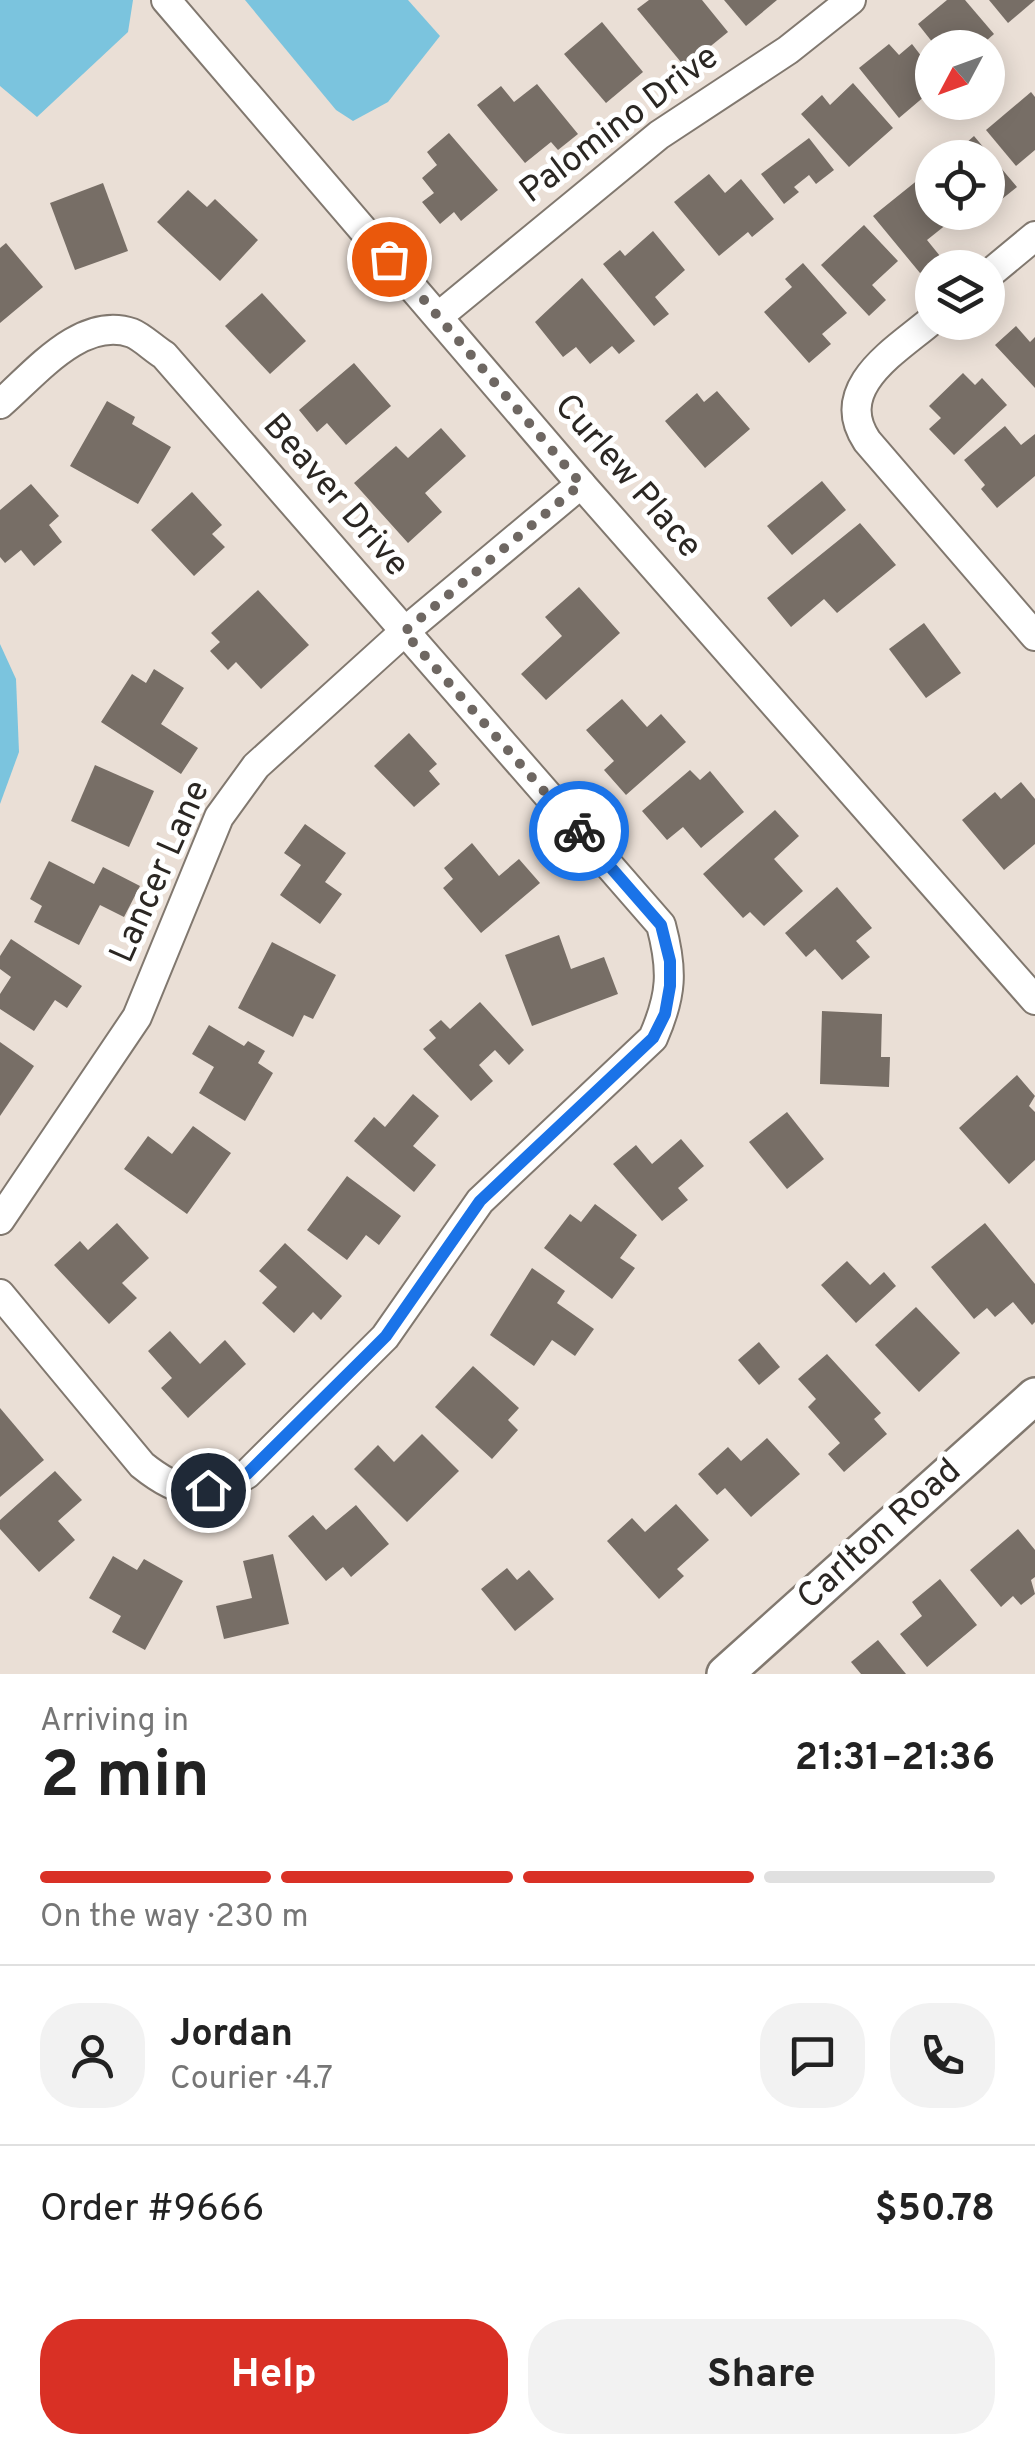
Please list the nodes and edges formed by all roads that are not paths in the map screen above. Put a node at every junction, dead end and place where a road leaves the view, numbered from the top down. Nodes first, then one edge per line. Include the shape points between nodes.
1 (166, 0) edge
2 (851, 0) edge
3 (1035, 236) edge
4 (1005, 261) edge
5 (439, 316) junction
6 (915, 334) edge
7 (0, 404) edge
8 (581, 484) junction
9 (1032, 625) edge
10 (404, 632) junction
11 (1035, 1000) edge
12 (0, 1220) edge
13 (2, 1297) edge
14 (1035, 1396) edge
15 (725, 1674) edge

1 - 5 street, Curlew Place
2 - 5 street, Palomino Drive via 658,135
3 - 4 street
5 - 8 street, Curlew Place
6 - 9 street via 862,384 856,413 867,441
7 - 10 street, Beaver Drive via 75,340 100,330 132,333 164,355
8 - 10 street, Lancer Lane
8 - 11 street, Curlew Place
10 - 12 street, Lancer Lane via 237,788 137,1018
10 - 13 street, Beaver Drive via 661,925 670,986 653,1038 480,1201 386,1336 229,1485 184,1490 164,1484
14 - 15 street, Carlton Road

